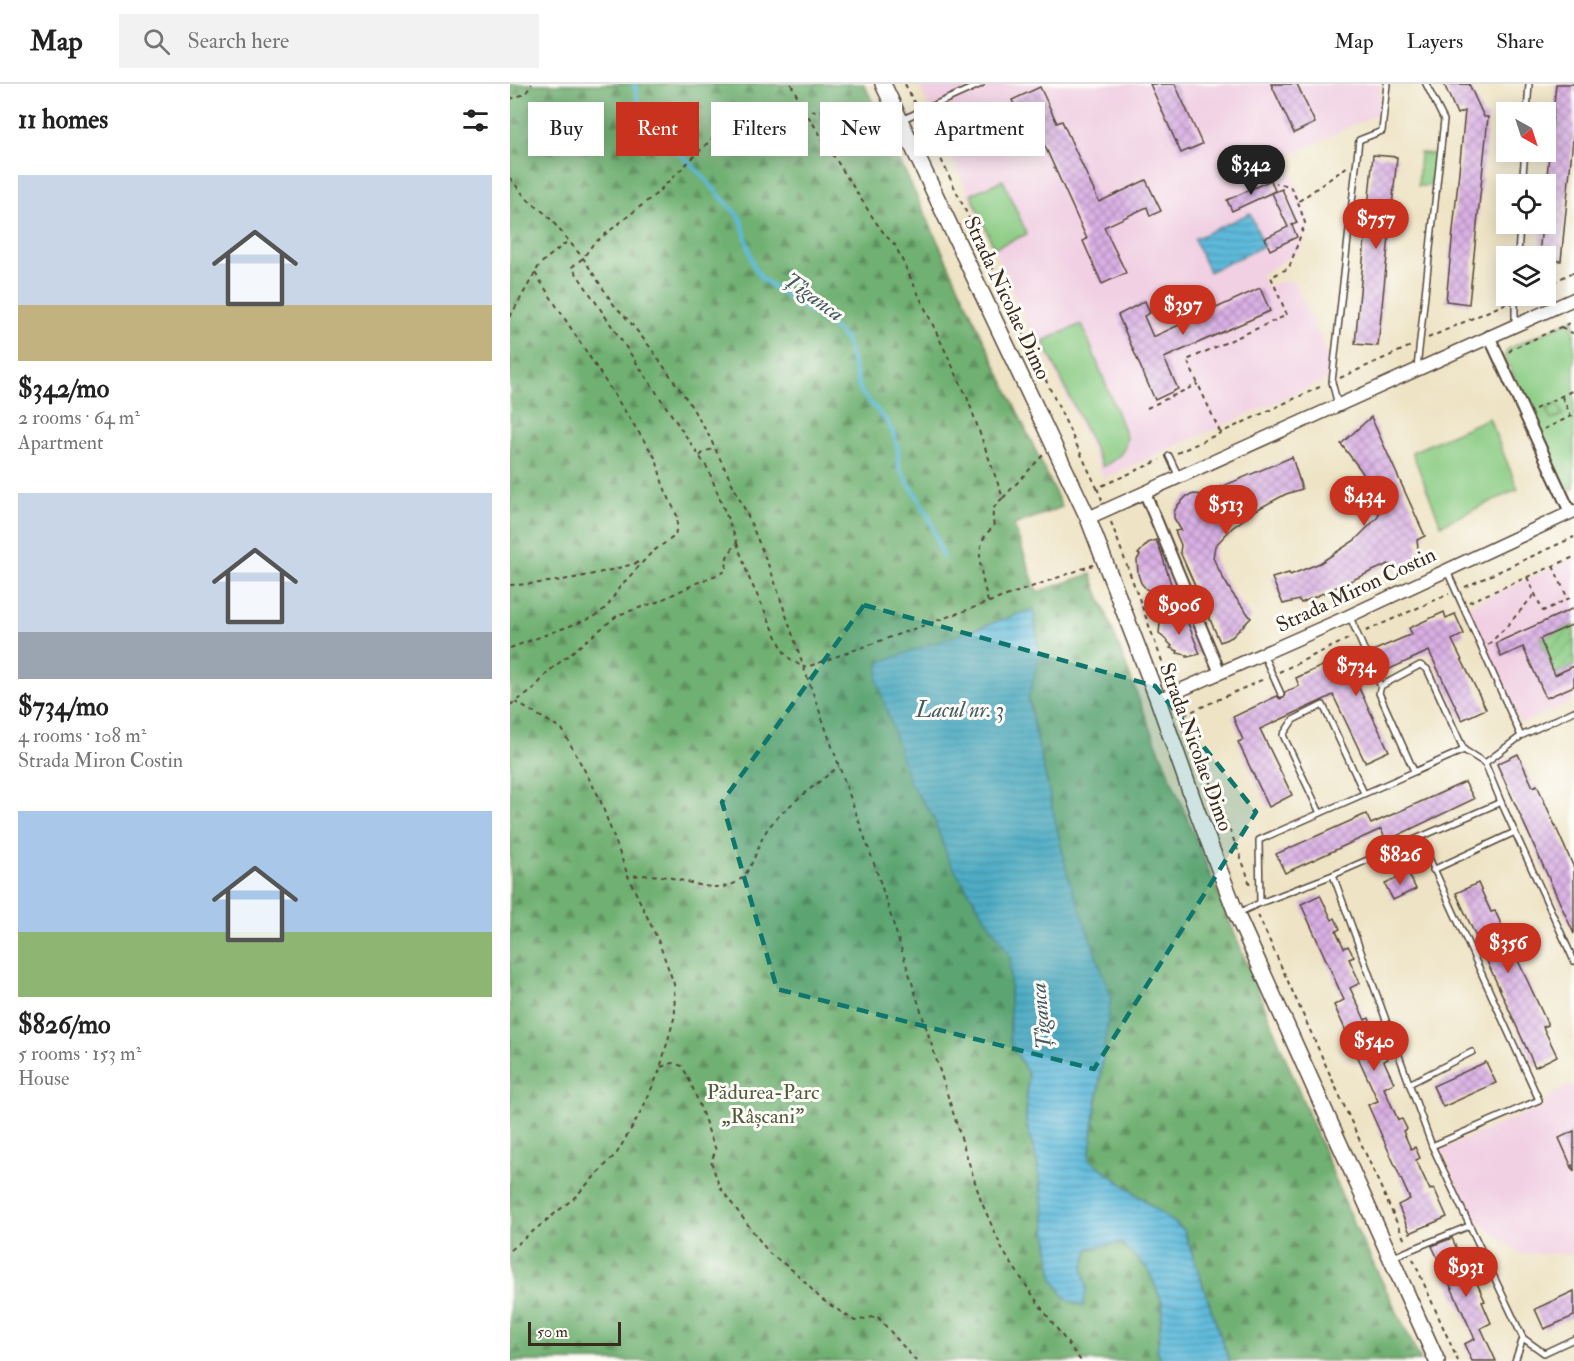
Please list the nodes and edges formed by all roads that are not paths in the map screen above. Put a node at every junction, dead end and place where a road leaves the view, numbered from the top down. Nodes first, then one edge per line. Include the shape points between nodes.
1 (884, 84) edge
2 (981, 84) edge
3 (1387, 84) edge
4 (1426, 84) edge
5 (1529, 84) edge
6 (889, 102) edge
7 (1528, 102) edge
8 (902, 115) edge
9 (902, 134) edge
10 (1574, 299) edge
11 (1515, 306) edge
12 (1515, 325) junction
13 (1489, 336) junction
14 (1417, 369) junction
15 (1338, 405) junction
16 (1169, 456) road end
17 (1179, 478) junction
18 (1144, 493) junction
19 (1573, 515) edge
20 (1088, 518) junction
21 (1446, 570) junction
22 (1349, 616) junction
23 (1263, 654) junction
24 (1366, 654) dead end
25 (1220, 673) junction
26 (1375, 676) dead end
27 (1381, 686) junction
28 (1281, 694) dead end
29 (1158, 700) junction
30 (1574, 711) edge
31 (1521, 736) junction
32 (1464, 750) junction
33 (1485, 763) junction
34 (1414, 771) junction
35 (1364, 793) junction
36 (1501, 802) junction
37 (1320, 813) junction
38 (1515, 832) junction
39 (1420, 838) junction
40 (1433, 870) junction
41 (1333, 875) junction
42 (1257, 904) junction
43 (1236, 913) junction
44 (1574, 961) edge
45 (1472, 1052) dead end
46 (1409, 1084) junction
47 (1432, 1146) junction
48 (1469, 1226) junction
49 (1391, 1258) junction
50 (1523, 1338) junction
51 (1574, 1339) edge
52 (1437, 1361) edge
53 (1515, 1361) edge

1 - 6 main road, Strada Nicolae Dimo
2 - 8 lane via 919,112
3 - 15 lane via 1382,132 1359,140 1332,382
4 - 14 lane via 1444,120
5 - 7 lane
9 - 20 main road, Strada Nicolae Dimo
10 - 12 street
11 - 12 lane
12 - 13 street
13 - 14 street
13 - 19 street, Strada Miron Costin
14 - 15 street
15 - 17 street
16 - 17 lane
17 - 18 street
18 - 20 street
18 - 25 street
19 - 21 street, Strada Miron Costin
20 - 29 main road, Strada Nicolae Dimo
21 - 22 street, Strada Miron Costin
21 - 31 lane
22 - 23 street, Strada Miron Costin
22 - 24 lane
23 - 25 street, Strada Miron Costin
23 - 28 lane
25 - 29 street, Strada Miron Costin
26 - 27 lane
27 - 32 lane via 1424,666
27 - 34 lane via 1381,700
29 - 43 main road, Strada Nicolae Dimo
30 - 31 lane
31 - 33 lane
32 - 33 lane
32 - 34 lane
33 - 36 lane
34 - 35 lane
35 - 37 lane
35 - 37 lane via 1323,705 1292,718 1283,735
36 - 38 lane
36 - 39 lane
37 - 42 lane via 1259,840
38 - 40 lane
38 - 44 lane
39 - 40 lane
39 - 41 lane
40 - 47 lane via 1539,1100
41 - 42 lane
41 - 46 lane
42 - 43 lane
43 - 49 main road, Strada Nicolae Dimo
45 - 46 lane
46 - 47 lane
47 - 48 lane
48 - 49 lane
48 - 50 lane
49 - 52 main road, Strada Nicolae Dimo
50 - 51 lane via 1544,1353
50 - 53 lane

